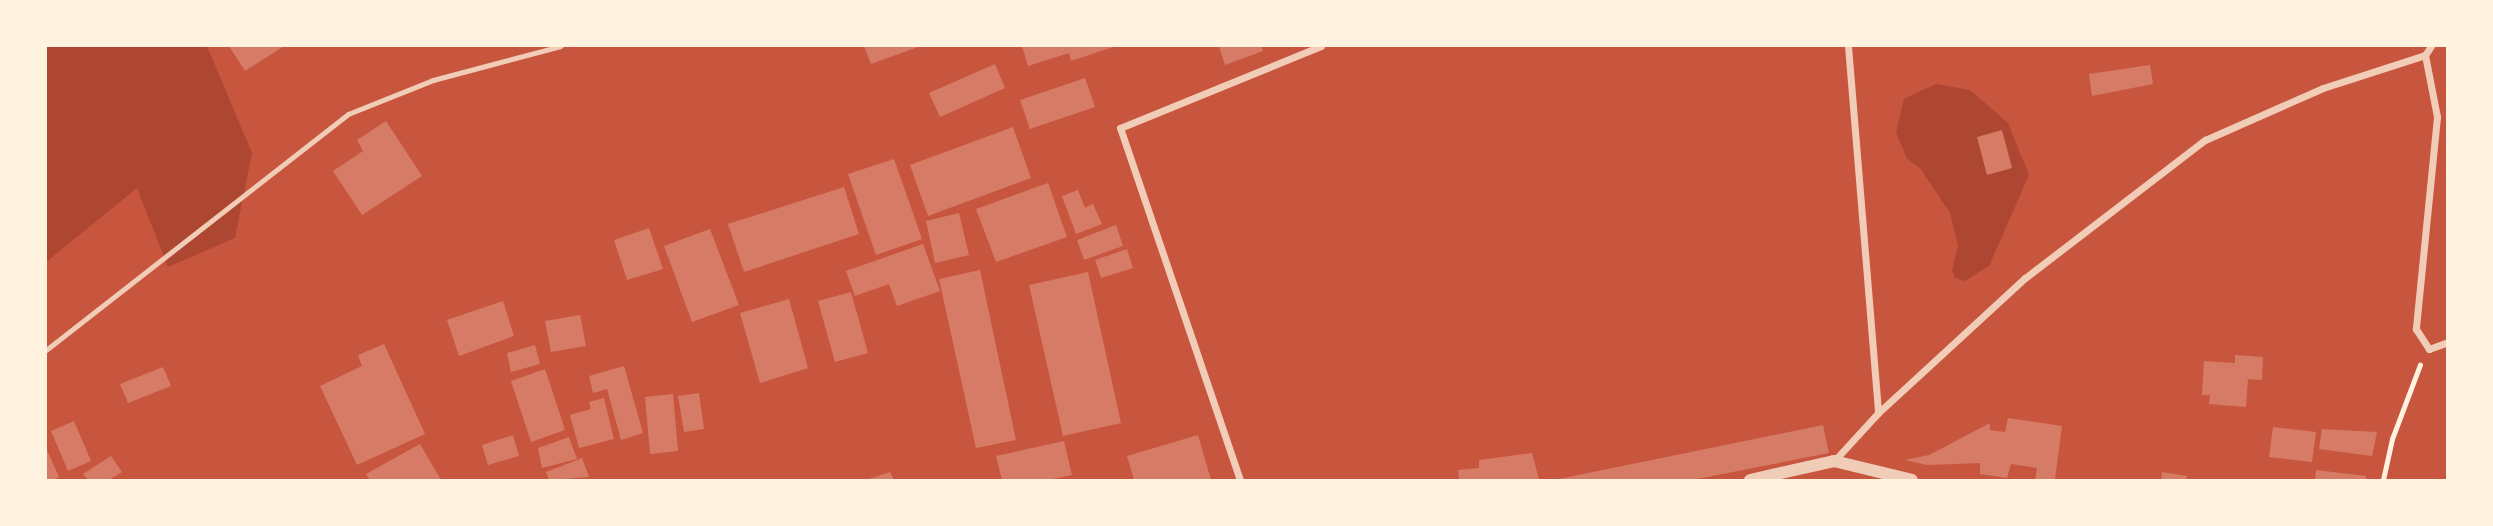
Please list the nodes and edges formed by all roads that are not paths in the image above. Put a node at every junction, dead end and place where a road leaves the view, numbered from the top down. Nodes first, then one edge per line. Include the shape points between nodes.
1 (561, 46) edge
2 (1321, 46) edge
3 (1848, 46) edge
4 (2431, 46) edge
5 (2425, 55) junction
6 (2448, 342) edge
7 (46, 350) edge
8 (1878, 413) junction
9 (1834, 461) junction
10 (1240, 481) edge
11 (1750, 481) edge
12 (1912, 481) edge

1 - 7 lane via 433,80 348,114
2 - 10 street via 1120,128
3 - 8 street
4 - 5 street
5 - 6 street via 2437,117 2416,329 2429,349
5 - 8 street via 2323,88 2205,140 2025,278
8 - 9 street
9 - 11 street
9 - 12 street

